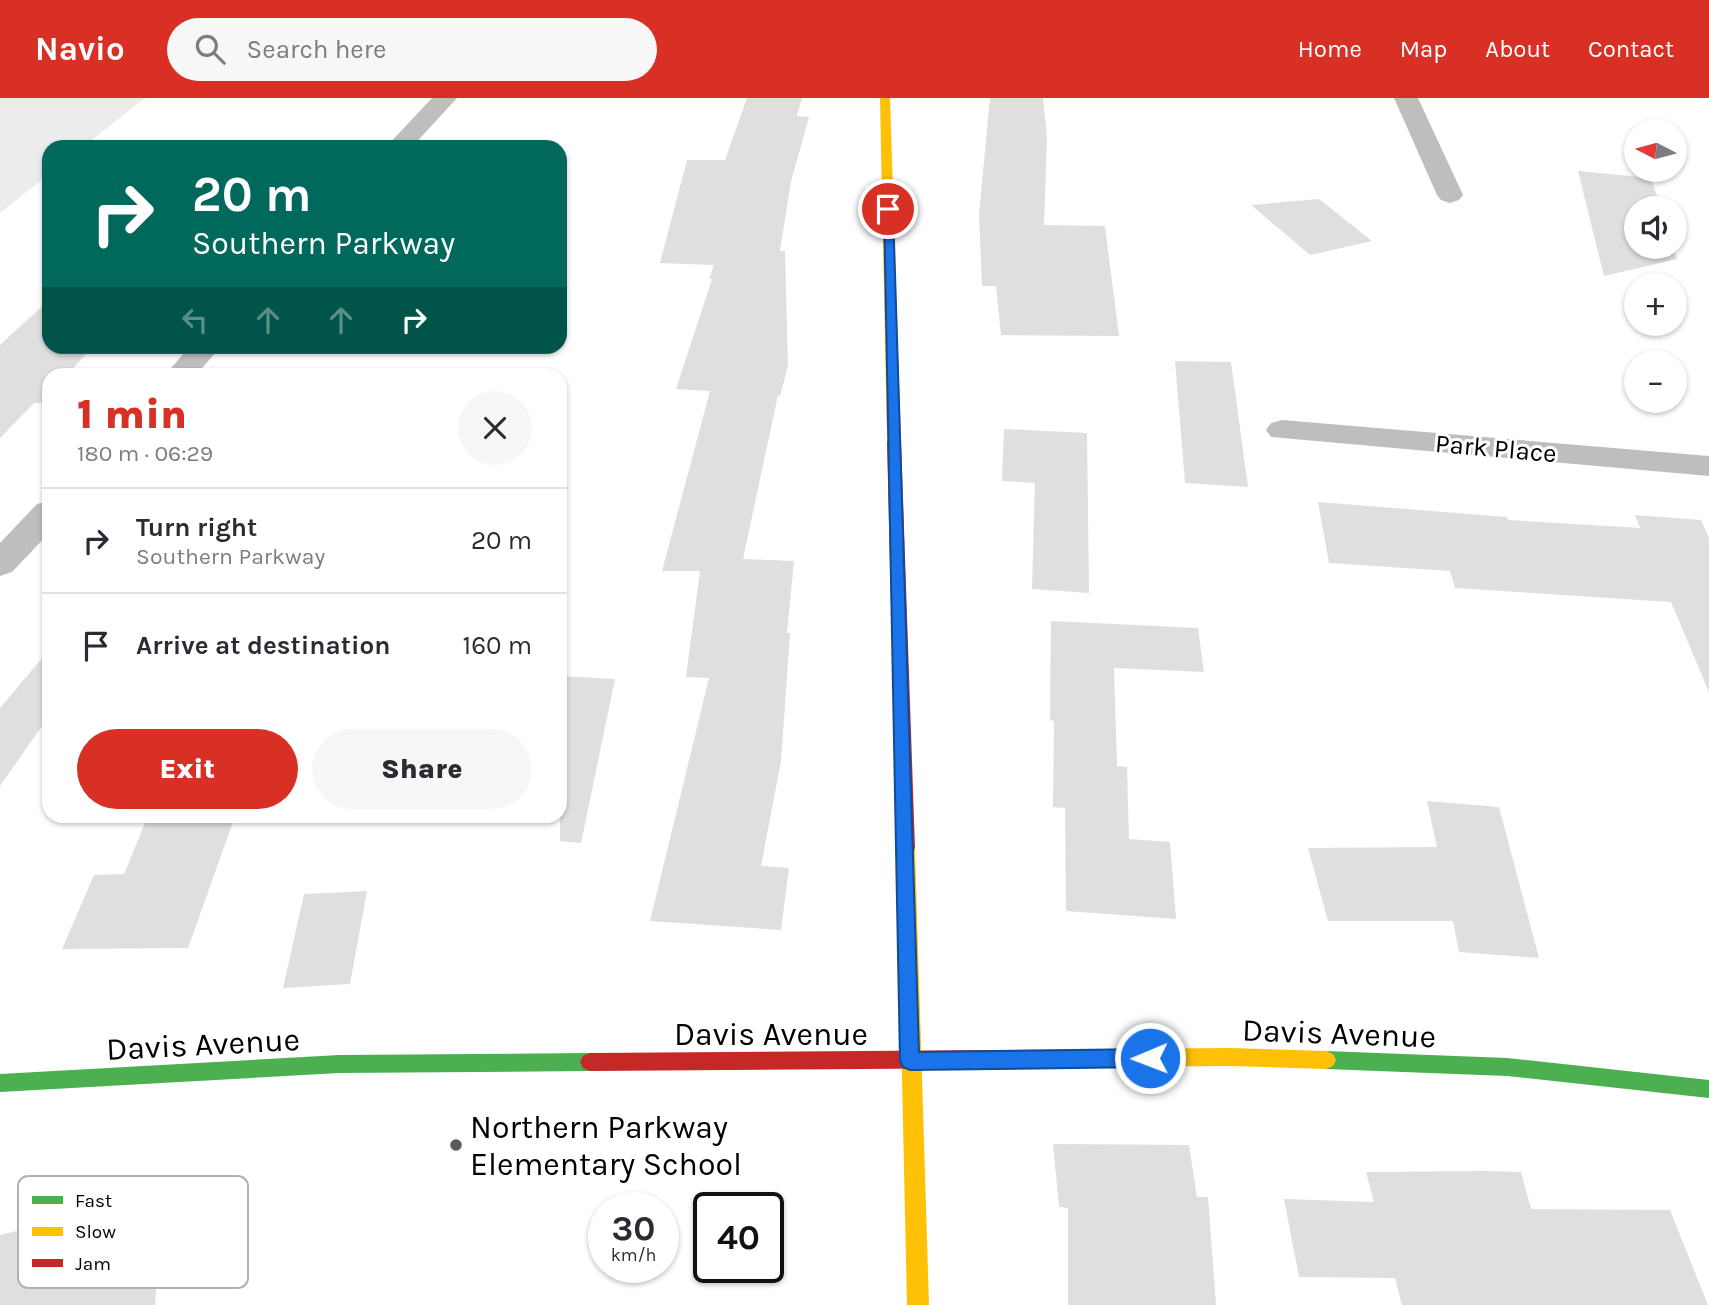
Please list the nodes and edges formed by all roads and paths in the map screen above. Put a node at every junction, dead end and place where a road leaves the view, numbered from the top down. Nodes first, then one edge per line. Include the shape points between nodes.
1 (445, 98) edge
2 (885, 98) edge
3 (1406, 98) edge
4 (405, 140) edge
5 (1450, 195) dead end
6 (200, 354) edge
7 (187, 368) edge
8 (1282, 430) dead end
9 (1709, 466) edge
10 (42, 519) edge
11 (0, 564) edge
12 (910, 1061) junction
13 (0, 1083) edge
14 (1709, 1089) edge
15 (918, 1305) edge

1 - 4 street
2 - 12 street
3 - 5 street
6 - 7 street
8 - 9 street, Park Place
10 - 11 street
12 - 13 street, Davis Avenue via 339,1064
12 - 14 street, Davis Avenue via 1230,1057 1479,1066
12 - 15 street

